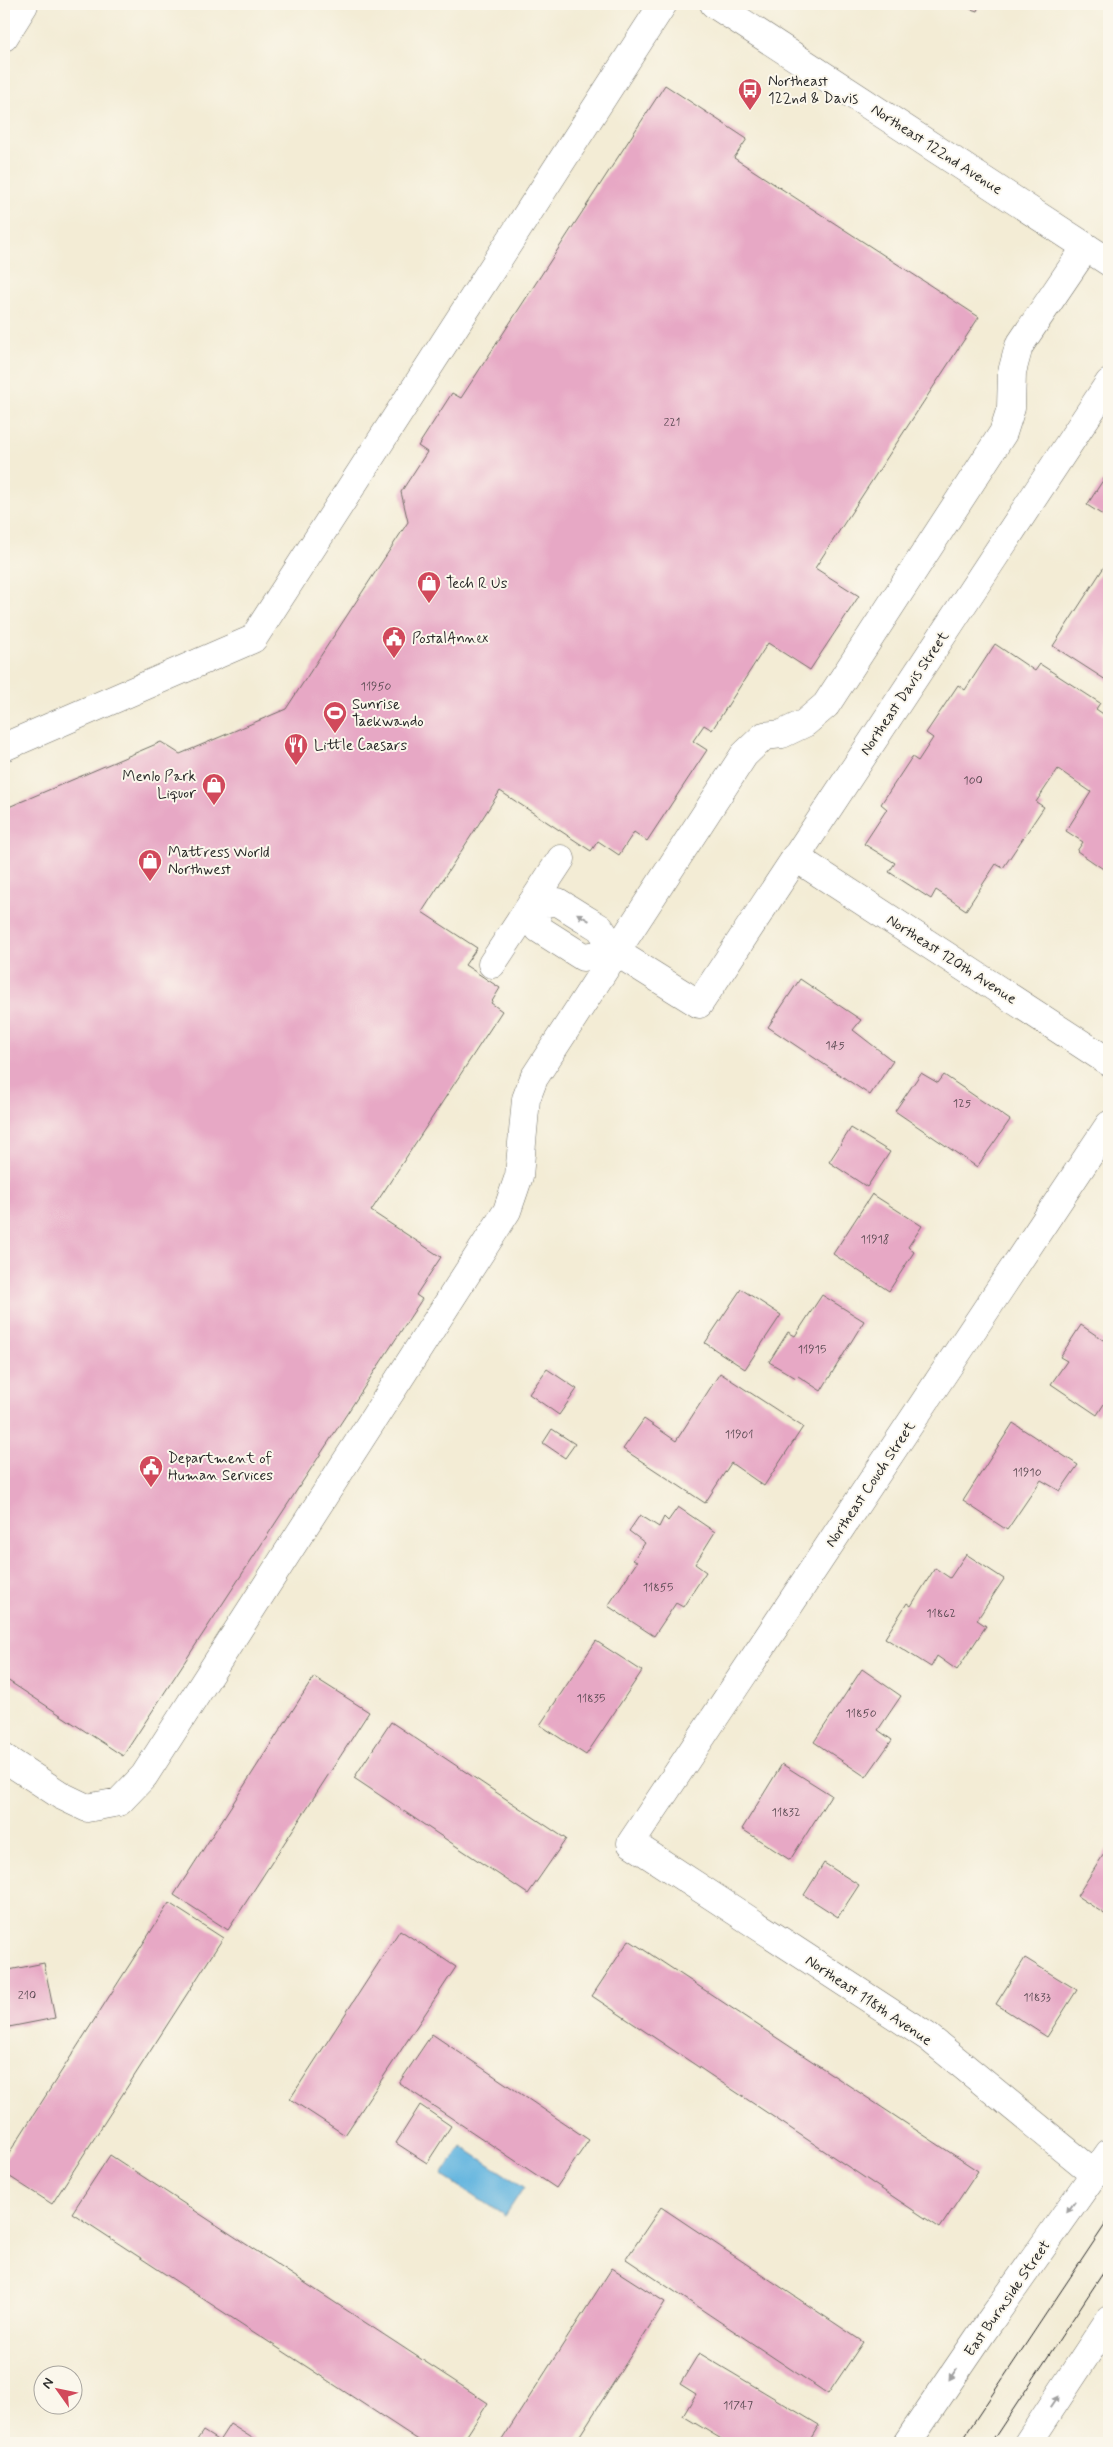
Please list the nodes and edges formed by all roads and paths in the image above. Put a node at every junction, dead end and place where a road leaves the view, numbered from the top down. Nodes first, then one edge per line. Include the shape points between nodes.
1 (23, 4) edge
2 (663, 4) edge
3 (721, 6) edge
4 (4, 37) edge
5 (1086, 247) junction
6 (1109, 262) edge
7 (1109, 383) edge
8 (4, 747) edge
9 (795, 857) junction
10 (560, 859) dead end
11 (532, 903) junction
12 (616, 952) junction
13 (492, 964) dead end
14 (1109, 1062) edge
15 (1109, 1125) edge
16 (4, 1758) edge
17 (631, 1843) joint
18 (1102, 2163) edge
19 (1109, 2320) edge
20 (907, 2443) edge
21 (1028, 2443) edge

1 - 4 street
2 - 8 street via 253,639
3 - 5 street, Northeast 122nd Avenue
5 - 6 street, Northeast 122nd Avenue
5 - 12 street via 1019,346 1012,372 1011,408 1003,433 826,705 805,723 782,734 764,736 744,756
7 - 9 street, Northeast Davis Street
9 - 12 street, Northeast Davis Street via 700,1004
9 - 14 street, Northeast 120th Avenue
10 - 11 street
11 - 12 street via 558,902 600,928
11 - 13 street
12 - 16 street via 534,1078 526,1099 519,1176 507,1211 144,1776 119,1802 88,1808 62,1796
15 - 17 street, Northeast Couch Street
17 - 18 street, Northeast 118th Avenue via 928,2037
18 -> 20 street, East Burnside Street
21 -> 19 street

